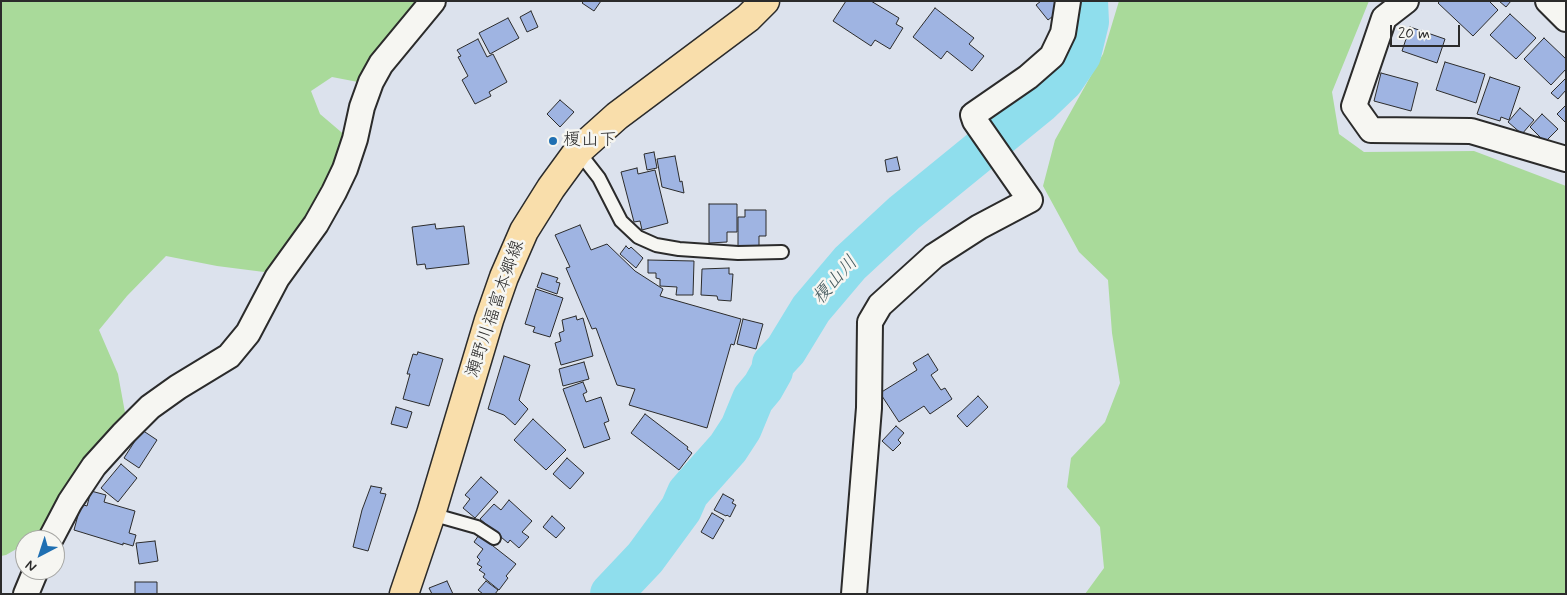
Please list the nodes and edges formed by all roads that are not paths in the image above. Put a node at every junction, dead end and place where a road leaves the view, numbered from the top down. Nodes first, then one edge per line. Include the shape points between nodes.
1 (433, 1) edge
2 (765, 1) edge
3 (1068, 1) edge
4 (1406, 1) edge
5 (1548, 1) edge
6 (1566, 19) edge
7 (578, 151) junction
8 (1566, 158) edge
9 (782, 252) dead end
10 (431, 514) junction
11 (55, 530) edge
12 (494, 538) dead end
13 (32, 580) edge
14 (26, 594) edge
15 (404, 594) edge
16 (854, 594) edge

1 - 11 street via 381,64 371,82 345,169 334,192 316,224 277,278 248,333 229,356 178,387 123,434 94,466
2 - 7 main road, 瀬野川福富本郷線 via 740,24 617,116
3 - 16 street via 1063,33 1052,56 973,115 1030,200 934,256 880,305 870,322 869,408
4 - 8 street via 1384,18 1354,106 1371,130 1471,131
5 - 6 street
7 - 9 lane via 599,178 621,221 638,237 678,249
7 - 10 main road, 瀬野川福富本郷線 via 524,231 504,277
10 - 12 lane via 477,527
10 - 15 main road, 瀬野川福富本郷線
13 - 14 street

